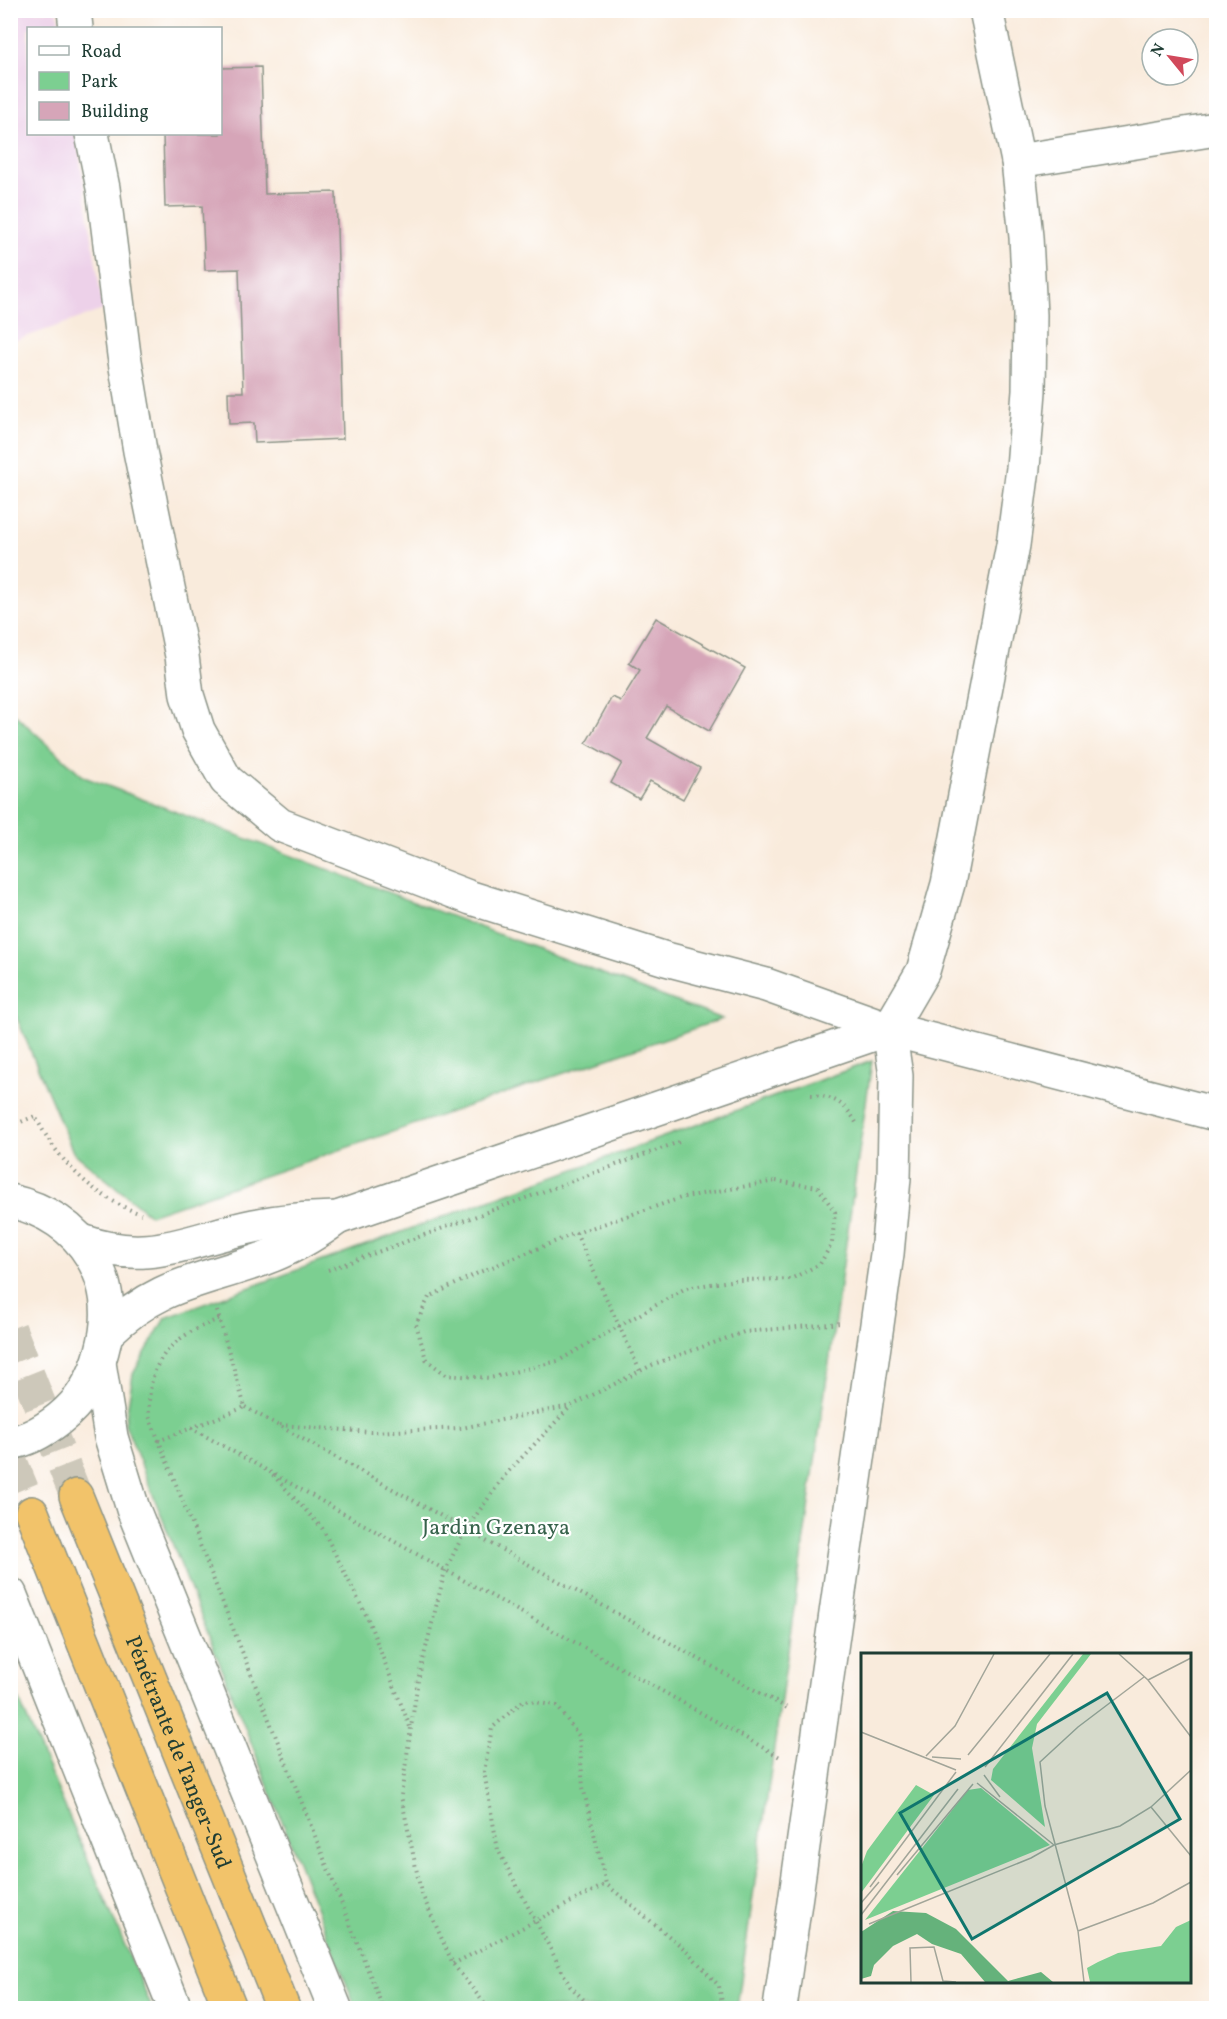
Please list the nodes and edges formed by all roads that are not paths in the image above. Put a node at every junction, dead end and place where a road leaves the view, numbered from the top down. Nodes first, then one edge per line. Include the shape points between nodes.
1 (74, 10) edge
2 (986, 10) edge
3 (76, 27) edge
4 (1216, 129) edge
5 (92, 135) edge
6 (1017, 161) junction
7 (888, 1029) junction
8 (1216, 1113) edge
9 (10, 1178) edge
10 (20, 1203) edge
11 (337, 1218) junction
12 (82, 1241) junction
13 (104, 1347) junction
14 (10, 1443) edge
15 (76, 1496) tunnel mouth
16 (32, 1513) tunnel mouth
17 (10, 1594) edge
18 (175, 2008) edge
19 (230, 2008) edge
20 (283, 2008) edge
21 (334, 2008) edge
22 (780, 2008) edge

1 - 3 street
2 - 6 street
4 - 6 street
5 - 7 street via 140,451 187,695 198,730 226,780 280,825 375,863 557,927 766,985
6 - 7 street via 1030,315 1023,468 1013,545 948,884 923,971
7 - 8 street
7 - 11 street
7 - 22 street via 896,1076 894,1179 886,1254
9 - 10 street
10 - 12 street via 59,1219
11 - 12 street via 253,1226 150,1252 104,1249
11 - 13 street via 314,1235 262,1260 185,1282 142,1303
12 - 13 street via 99,1269 108,1300
13 - 14 street via 87,1389 68,1412 45,1430
13 - 21 street via 111,1437 133,1509
15 - 20 highway, Pénétrante de Tanger-Sud
16 - 19 highway
17 - 18 street

